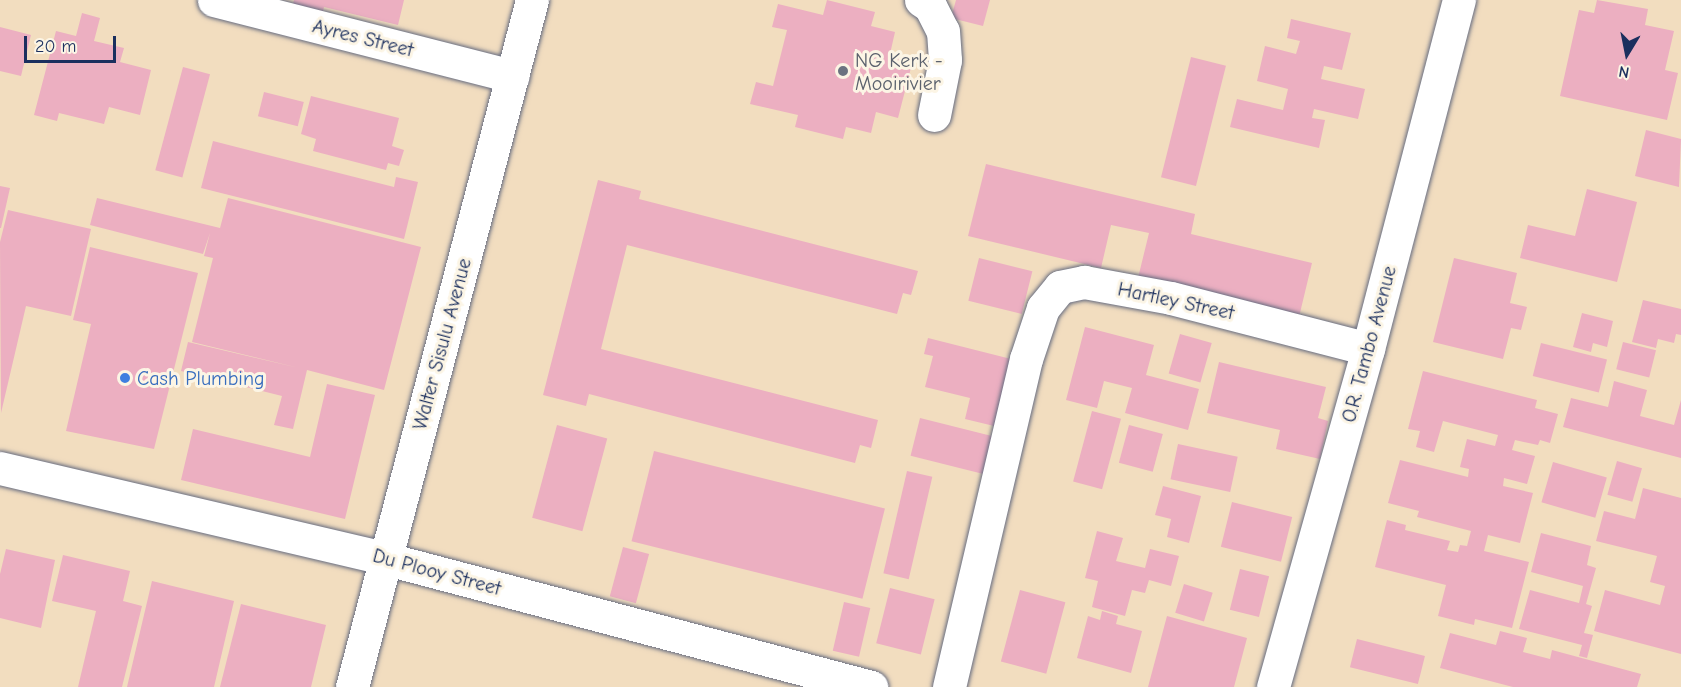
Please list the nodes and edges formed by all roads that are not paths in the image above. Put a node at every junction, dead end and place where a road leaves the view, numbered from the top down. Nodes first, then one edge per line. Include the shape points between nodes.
1 (214, 0) edge
2 (531, 0) edge
3 (921, 0) edge
4 (1459, 0) edge
5 (512, 76) junction
6 (934, 115) dead end
7 (1368, 349) junction
8 (0, 468) edge
9 (387, 559) junction
10 (352, 687) edge
11 (871, 687) edge
12 (949, 687) edge
13 (1273, 687) edge

1 - 5 street, Ayres Street
2 - 5 street, Walter Sisulu Avenue
3 - 6 street via 930,6 943,31 945,60
4 - 7 street, O.R. Tambo Avenue
5 - 9 street, Walter Sisulu Avenue
7 - 12 street, Hartley Street via 1171,298 1084,282 1060,287 1043,308 1026,359
7 - 13 street, O.R. Tambo Avenue
8 - 9 street, Du Plooy Street
9 - 10 street, Walter Sisulu Avenue
9 - 11 street, Du Plooy Street

